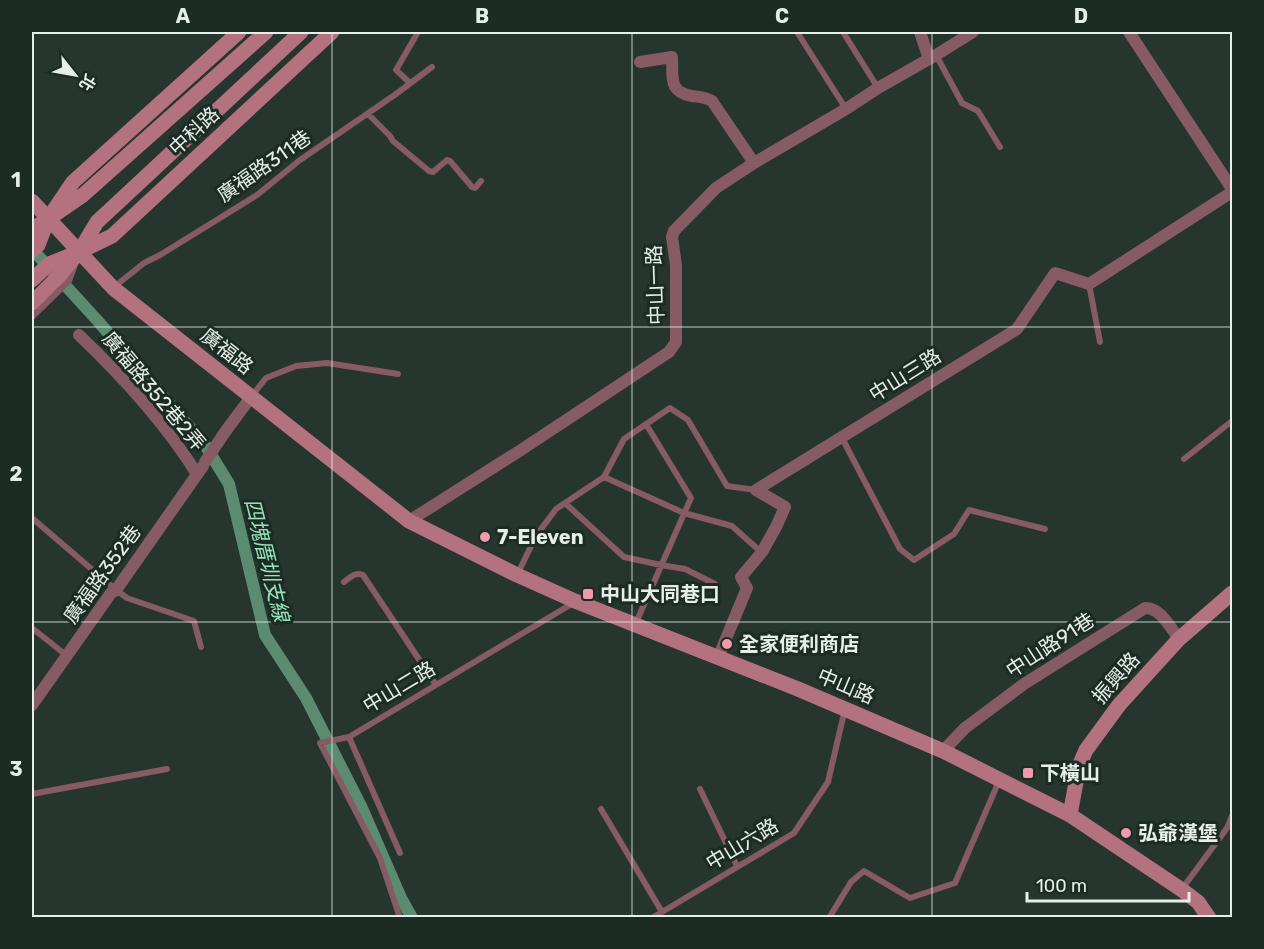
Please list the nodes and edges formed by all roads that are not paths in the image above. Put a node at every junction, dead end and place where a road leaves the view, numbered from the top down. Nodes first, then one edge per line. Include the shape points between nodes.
1 (239, 32) edge
2 (266, 32) edge
3 (301, 32) edge
4 (332, 32) edge
5 (418, 32) edge
6 (797, 32) edge
7 (843, 32) edge
8 (920, 32) edge
9 (973, 32) edge
10 (1129, 32) edge
11 (932, 57) junction
12 (640, 62) dead end
13 (432, 67) dead end
14 (410, 83) junction
15 (878, 88) junction
16 (846, 109) junction
17 (368, 114) junction
18 (999, 147) dead end
19 (754, 163) junction
20 (481, 181) dead end
21 (1233, 190) edge
22 (32, 201) edge
23 (48, 219) junction
24 (32, 226) edge
25 (35, 248) edge
26 (79, 252) junction
27 (32, 280) edge
28 (1089, 284) junction
29 (113, 288) junction
30 (40, 299) edge
31 (32, 317) edge
32 (79, 335) dead end
33 (1100, 342) dead end
34 (398, 374) dead end
35 (251, 398) junction
36 (1233, 421) edge
37 (646, 424) junction
38 (842, 438) junction
39 (1184, 459) dead end
40 (202, 467) junction
41 (604, 477) junction
42 (756, 490) junction
43 (565, 503) junction
44 (684, 513) junction
45 (32, 518) edge
46 (409, 521) junction
47 (1045, 529) dead end
48 (762, 552) junction
49 (661, 565) junction
50 (517, 576) junction
51 (344, 582) dead end
52 (715, 584) dead end
53 (116, 590) junction
54 (1233, 593) edge
55 (575, 601) junction
56 (635, 625) junction
57 (32, 628) edge
58 (1179, 639) junction
59 (201, 647) dead end
60 (66, 655) junction
61 (718, 658) junction
62 (436, 685) junction
63 (32, 705) edge
64 (845, 709) junction
65 (349, 737) junction
66 (943, 751) junction
67 (167, 769) dead end
68 (999, 780) junction
69 (700, 789) dead end
70 (32, 794) edge
71 (601, 809) dead end
72 (1070, 815) junction
73 (1233, 816) edge
74 (400, 853) dead end
75 (737, 866) junction
76 (1182, 890) junction
77 (662, 912) junction
78 (400, 918) edge
79 (652, 918) edge
80 (829, 918) edge
81 (1209, 918) edge

1 - 23 street, 中科路 via 73,182
2 - 23 street, 中科路 via 83,195
3 - 26 street, 中科路 via 97,222
4 - 26 street, 中科路 via 112,236
5 - 14 lane via 396,70
6 - 16 lane
7 - 15 lane
8 - 11 street
9 - 11 street, 中山一路
10 - 21 street
11 - 15 street, 中山一路
11 - 18 lane via 962,103 978,111
12 - 19 street via 672,57 677,91 712,101
13 - 14 lane, 廣福路311巷
14 - 17 lane, 廣福路311巷
15 - 16 street, 中山一路
16 - 19 street, 中山一路
17 - 20 lane via 429,171 447,160 472,187
17 - 29 lane, 廣福路311巷 via 257,195 144,263
19 - 46 street, 中山一路 via 716,188 674,231 676,342 669,352
21 - 28 street
22 - 23 street, 廣福路
23 - 24 street, 中科路
23 - 25 street, 中科路
23 - 26 street, 廣福路
26 - 27 street, 中科路 via 49,264
26 - 29 street, 廣福路
26 - 30 street, 中科路 via 64,279
28 - 33 lane
28 - 38 street, 中山三路 via 1055,273 1017,329
29 - 35 street, 廣福路
30 - 31 lane, 中科路
32 - 40 street, 廣福路352巷2弄
34 - 35 lane via 327,363 296,366 266,378
35 - 40 street, 廣福路352巷
35 - 46 street, 廣福路
36 - 39 lane
37 - 41 lane via 624,439
37 - 42 lane via 670,408 688,420 727,486
37 - 44 lane via 691,498
38 - 42 street, 中山三路
38 - 47 lane via 900,549 914,560 954,534 969,510
40 - 53 street, 廣福路352巷
41 - 43 lane
41 - 44 lane
42 - 48 street via 785,507
43 - 49 lane via 624,557
43 - 50 lane via 536,536
44 - 48 lane via 732,526
44 - 49 lane
45 - 53 lane
46 - 50 street, 中山路
48 - 61 street via 741,577 747,588
49 - 52 lane via 685,569
49 - 56 lane
50 - 55 street, 中山路
51 - 62 lane via 358,573 368,580
53 - 59 lane via 127,598 194,621
53 - 60 street, 廣福路352巷
54 - 58 street, 振興路
55 - 56 street, 中山路
55 - 62 lane, 中山二路
56 - 61 street, 中山路
57 - 60 lane
58 - 66 street, 中山路91巷 via 1164,618 1152,608 1145,608 1024,684 965,728
58 - 72 street, 振興路 via 1119,705 1086,750
60 - 63 street, 廣福路352巷
61 - 64 street, 中山路
62 - 65 lane, 中山二路
64 - 66 street, 中山路
64 - 75 lane, 中山六路 via 828,782 794,832
65 - 74 lane, 中山二路
65 - 78 lane via 320,743 380,858
66 - 68 street, 中山路
67 - 70 lane
68 - 72 street, 中山路
68 - 80 lane via 955,883 910,898 864,871 851,882
69 - 75 lane
71 - 77 lane
72 - 76 street, 中山路
73 - 76 lane
75 - 77 lane, 中山六路
76 - 81 street, 中山路 via 1198,902
77 - 79 lane, 中山六路

